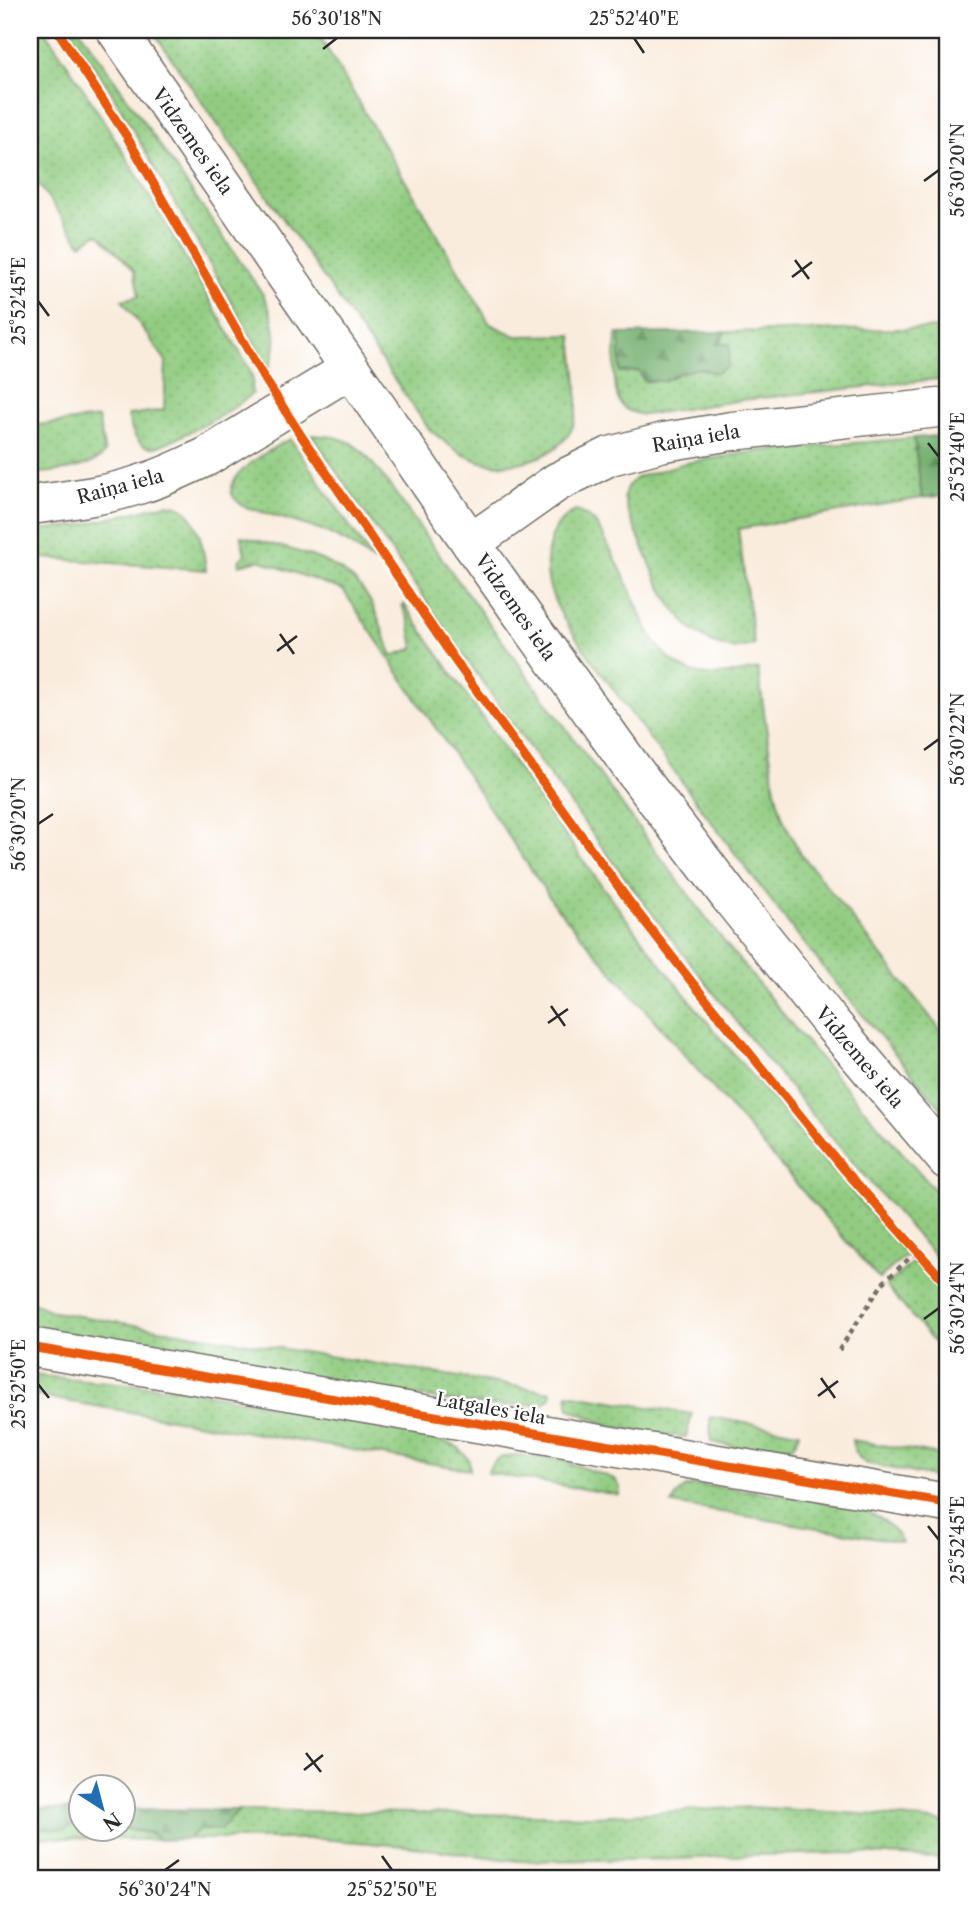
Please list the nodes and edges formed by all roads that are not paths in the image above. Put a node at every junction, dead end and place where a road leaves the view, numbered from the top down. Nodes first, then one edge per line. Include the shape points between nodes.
1 (116, 30) edge
2 (350, 369) junction
3 (947, 407) edge
4 (30, 505) edge
5 (471, 543) junction
6 (947, 1160) edge
7 (30, 1347) edge
8 (947, 1503) edge

1 - 2 street, Vidzemes iela
2 - 4 street, Raiņa iela via 206,457 145,484 89,498
2 - 5 street, Vidzemes iela
3 - 5 street, Raiņa iela via 732,431 610,456 557,482
5 - 6 street, Vidzemes iela via 730,897
7 - 8 street, Latgales iela

